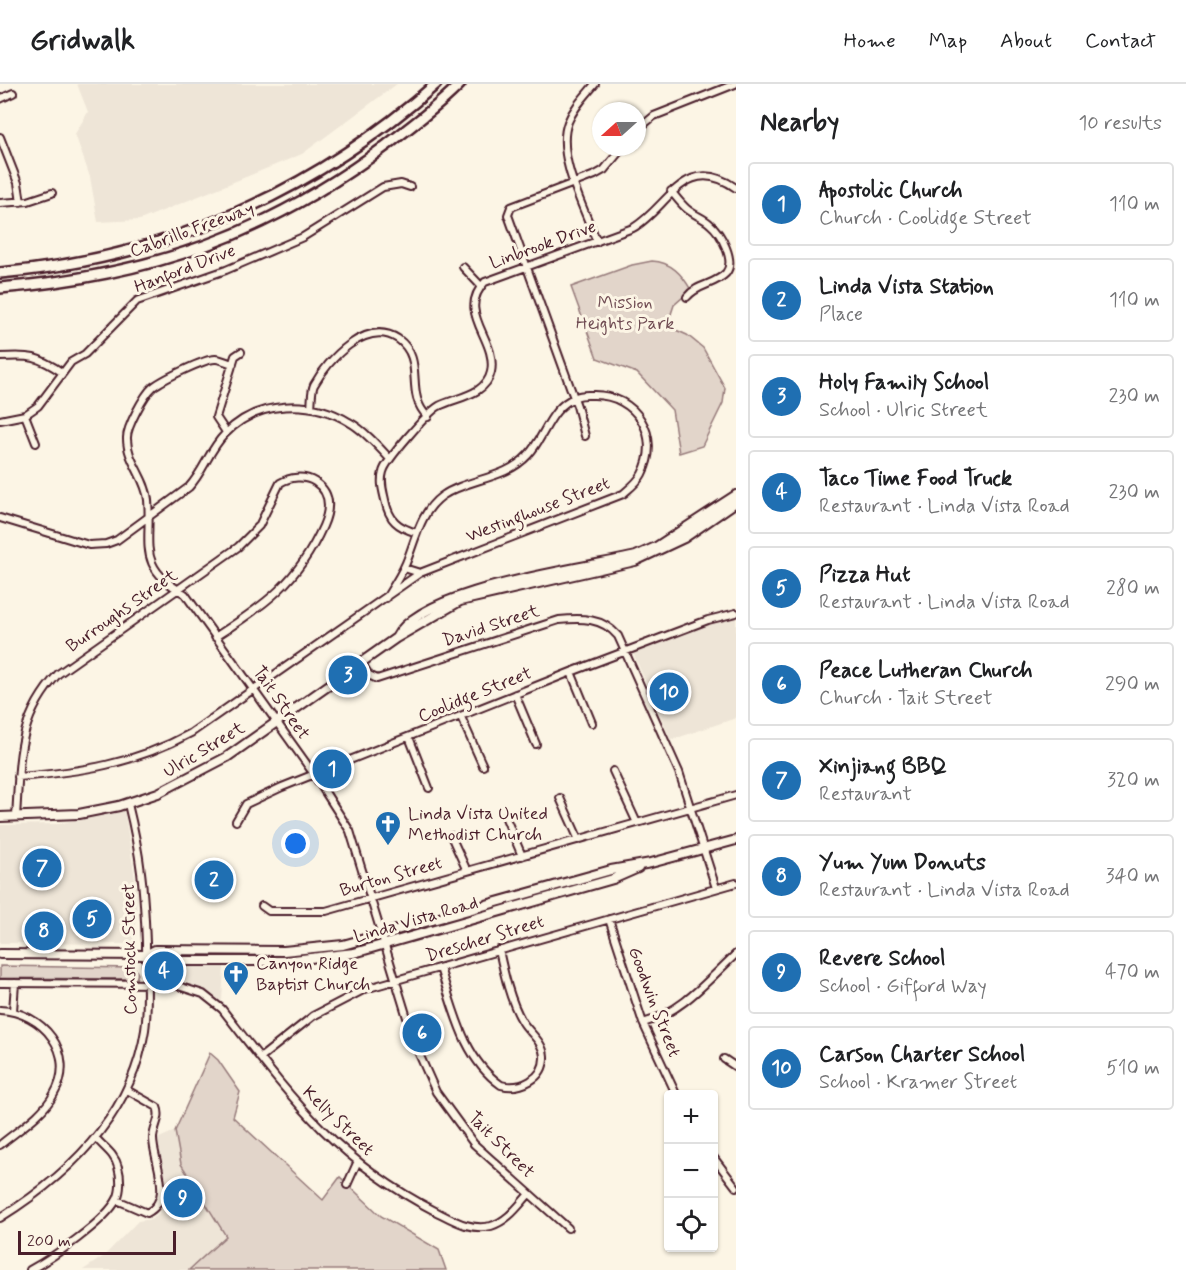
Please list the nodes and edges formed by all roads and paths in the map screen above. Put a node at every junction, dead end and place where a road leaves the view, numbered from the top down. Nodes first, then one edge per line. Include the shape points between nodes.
1 (428, 84) edge
2 (436, 84) edge
3 (460, 84) edge
4 (595, 84) edge
5 (713, 84) edge
6 (735, 84) edge
7 (716, 92) junction
8 (13, 93) dead end
9 (422, 96) junction
10 (0, 99) edge
11 (646, 123) edge
12 (0, 138) edge
13 (616, 156) edge
14 (574, 184) junction
15 (410, 188) dead end
16 (736, 188) edge
17 (671, 191) junction
18 (52, 193) dead end
19 (21, 202) junction
20 (0, 203) edge
21 (597, 242) junction
22 (463, 267) dead end
23 (526, 268) junction
24 (0, 273) edge
25 (481, 286) junction
26 (0, 288) edge
27 (687, 297) dead end
28 (241, 352) dead end
29 (0, 357) edge
30 (233, 364) junction
31 (63, 373) junction
32 (574, 397) junction
33 (311, 407) junction
34 (26, 415) junction
35 (428, 417) junction
36 (0, 420) edge
37 (226, 432) junction
38 (585, 436) dead end
39 (36, 443) dead end
40 (390, 459) junction
41 (736, 495) edge
42 (736, 502) edge
43 (0, 518) edge
44 (147, 519) junction
45 (417, 533) junction
46 (404, 568) junction
47 (420, 573) junction
48 (178, 590) junction
49 (386, 598) junction
50 (736, 613) edge
51 (215, 637) junction
52 (396, 638) junction
53 (626, 652) junction
54 (361, 662) junction
55 (571, 672) junction
56 (253, 689) junction
57 (515, 694) junction
58 (461, 717) junction
59 (276, 722) junction
60 (592, 723) dead end
61 (409, 737) junction
62 (536, 744) dead end
63 (483, 766) dead end
64 (613, 771) dead end
65 (314, 776) junction
66 (18, 777) junction
67 (429, 788) dead end
68 (736, 795) edge
69 (560, 798) dead end
70 (128, 804) junction
71 (692, 808) junction
72 (505, 816) dead end
73 (0, 817) edge
74 (16, 818) junction
75 (236, 821) dead end
76 (637, 824) junction
77 (451, 836) dead end
78 (579, 840) junction
79 (736, 840) edge
80 (703, 849) junction
81 (522, 856) junction
82 (651, 863) junction
83 (467, 871) junction
84 (736, 884) edge
85 (716, 888) junction
86 (371, 900) junction
87 (262, 906) dead end
88 (609, 919) junction
89 (381, 936) junction
90 (384, 945) junction
91 (499, 950) junction
92 (0, 954) edge
93 (736, 954) edge
94 (146, 955) junction
95 (440, 968) junction
96 (395, 981) junction
97 (0, 983) edge
98 (15, 983) junction
99 (147, 983) junction
100 (0, 1010) edge
101 (13, 1011) junction
102 (643, 1023) junction
103 (260, 1058) junction
104 (724, 1059) dead end
105 (736, 1067) edge
106 (127, 1090) junction
107 (674, 1090) edge
108 (96, 1138) junction
109 (0, 1144) edge
110 (357, 1162) junction
111 (718, 1163) edge
112 (347, 1185) dead end
113 (736, 1187) edge
114 (529, 1194) junction
115 (117, 1200) junction
116 (0, 1218) edge
117 (568, 1228) dead end
118 (30, 1270) edge

1 - 9 highway
2 - 9 highway, Cabrillo Freeway
3 - 26 highway, Cabrillo Freeway via 348,174 258,225 134,269 57,283
4 - 14 street via 576,106 566,130 565,150
5 - 7 street
6 - 7 street
7 - 11 street
8 - 10 street
9 - 24 highway, Cabrillo Freeway via 330,165 224,219 103,258
12 - 19 street via 18,183
13 - 14 street via 604,170
14 - 21 street
14 - 23 street via 511,207 510,226
15 - 31 street, Hanford Drive via 401,184 383,188 303,237 226,270 137,301
16 - 17 street, Linbrook Drive via 720,179 705,177 682,182
17 - 21 street, Linbrook Drive via 643,223
17 - 27 street via 688,210 720,234 730,261 728,272 719,280 690,292
18 - 19 street
19 - 20 street
21 - 23 street, Linbrook Drive
22 - 25 street
23 - 25 street, Linbrook Drive
23 - 32 street
25 - 35 street, Linbrook Drive via 474,295 473,306 491,359 491,372 477,391 439,407
28 - 30 street
29 - 31 street via 42,358
30 - 37 street via 216,417
30 - 44 street, Tait Street via 215,358 206,360 154,386 128,429 129,450 147,492
31 - 34 street, Hanford Drive via 44,400
32 - 38 street
32 - 45 street via 554,413 527,456 510,469 443,495 425,513
32 - 47 street, Westinghouse Street via 606,395 631,406 644,425 648,454 642,474 623,494
33 - 35 street via 313,386 347,345 363,336 379,334 397,339 406,348 415,368 415,398
33 - 37 street via 266,410
33 - 40 street via 352,423
34 - 36 street
34 - 39 street
35 - 40 street, Linbrook Drive
37 - 44 street via 206,458 197,478
40 - 45 street, Linbrook Drive via 381,484 388,514 394,523
41 - 52 main road, Ulric Street via 636,556 466,593 433,608 399,631
42 - 52 main road, Ulric Street via 653,555 471,597
43 - 44 street via 96,546 117,540
44 - 48 street, Tait Street via 150,558 170,587
45 - 46 street
46 - 47 street
46 - 49 street
47 - 49 street, Westinghouse Street
48 - 51 street, Tait Street via 185,594
48 - 51 street, Burroughs Street via 250,536 280,483 295,477 310,479 326,492 329,513 310,555 291,580
48 - 66 street, Burroughs Street via 58,674 27,720
49 - 56 street
50 - 53 street, Coolidge Street
51 - 56 street, Tait Street
52 - 54 main road, Ulric Street
53 - 54 street, David Street via 618,636 605,624 577,618 559,620 387,677 377,679 369,675
53 - 55 street, Coolidge Street
53 - 71 street
54 - 59 main road, Ulric Street
55 - 57 street, Coolidge Street
55 - 60 street
56 - 59 street, Tait Street
56 - 66 street via 191,733 135,759 71,773
57 - 58 street, Coolidge Street
57 - 62 street
58 - 61 street, Coolidge Street
58 - 63 street
59 - 65 street, Tait Street
59 - 70 main road, Ulric Street via 197,775
61 - 65 street, Coolidge Street
61 - 67 street
64 - 76 street
65 - 75 street, Coolidge Street via 256,798 246,804
65 - 86 street, Tait Street via 350,831
66 - 74 street, Burroughs Street
68 - 71 street, Burton Street
69 - 78 street
70 - 74 main road, Ulric Street via 62,816
70 - 94 street, Comstock Street via 143,873
71 - 76 street, Burton Street
71 - 80 street
72 - 81 street
73 - 74 main road, Ulric Street
76 - 78 street, Burton Street
77 - 83 street
78 - 81 street, Burton Street
79 - 80 main road, Linda Vista Road
80 - 82 main road, Linda Vista Road
80 - 85 street
81 - 83 street, Burton Street
82 - 89 main road, Linda Vista Road via 611,870
82 - 90 main road, Linda Vista Road via 613,879
83 - 86 street, Burton Street
84 - 85 street, Drescher Street
85 - 88 street, Drescher Street
86 - 87 street, Burton Street via 326,911 269,911
86 - 89 street, Tait Street
88 - 91 street, Drescher Street
88 - 102 street, Goodwin Street
89 - 90 street, Tait Street
89 - 94 main road, Linda Vista Road via 313,949 155,950
90 - 94 main road, Linda Vista Road via 284,961 156,961
90 - 96 street, Tait Street
91 - 95 street, Drescher Street
91 - 95 street via 516,1008 541,1045 544,1057 536,1077 520,1086 506,1087 495,1081 477,1062 461,1032
92 - 94 main road, Linda Vista Road
93 - 102 street via 681,1006
94 - 99 street, Comstock Street
95 - 96 street, Drescher Street
96 - 103 street, Drescher Street via 364,989 330,1005
96 - 114 street, Tait Street via 416,1047 436,1092 474,1144
97 - 98 street, Kelly Street
98 - 99 street, Kelly Street
98 - 101 street
99 - 103 street, Kelly Street via 172,984 203,994 222,1009
99 - 106 street, Comstock Street via 145,1030
100 - 101 street
101 - 109 street via 32,1018 48,1032 60,1059 60,1077 55,1094 40,1112
102 - 107 street, Goodwin Street
103 - 110 street, Kelly Street via 311,1120
104 - 105 street
106 - 108 street, Comstock Street
106 - 115 street via 153,1103 160,1113 153,1142 161,1181 151,1212
108 - 115 street via 118,1168
108 - 116 street, Comstock Street via 61,1174
110 - 112 street
110 - 114 street, Kelly Street via 405,1196 464,1225 492,1225 513,1213
111 - 113 street
114 - 117 street, Tait Street
115 - 118 street via 71,1243

